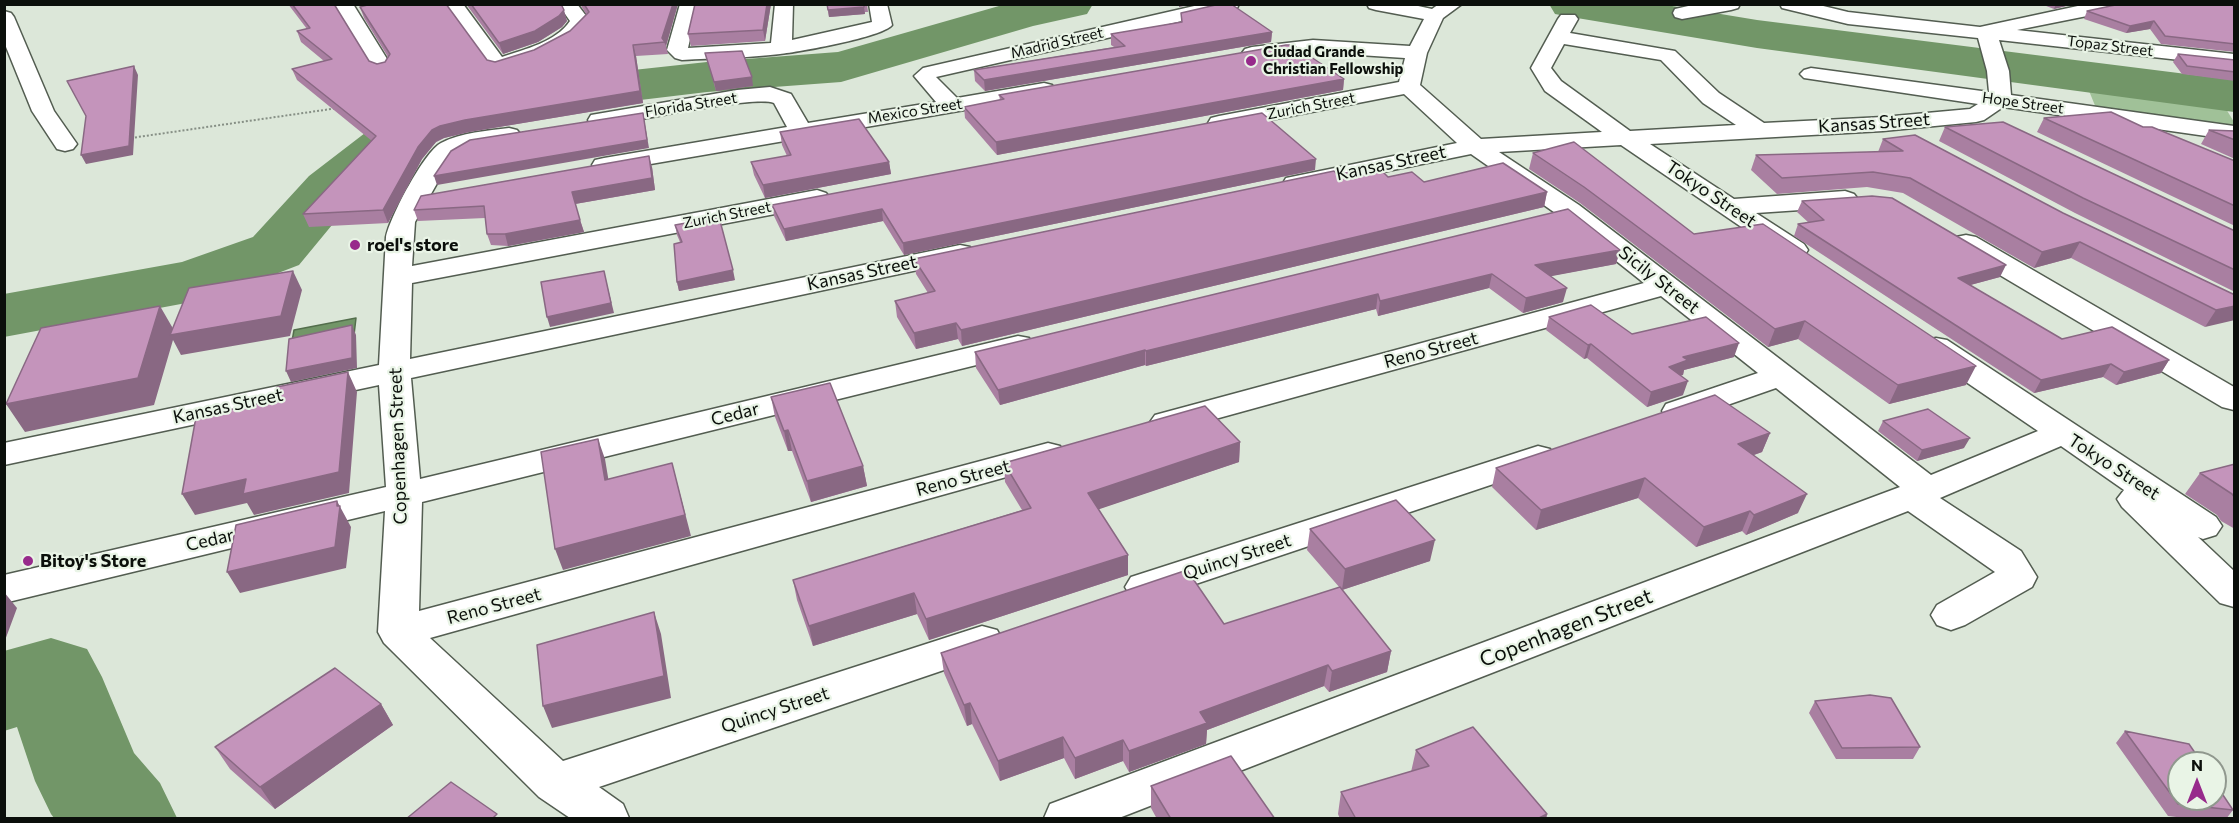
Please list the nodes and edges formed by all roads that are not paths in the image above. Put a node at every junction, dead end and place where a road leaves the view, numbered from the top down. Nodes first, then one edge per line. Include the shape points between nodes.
1 (453, 4) edge
2 (567, 4) edge
3 (689, 4) edge
4 (784, 4) edge
5 (878, 4) edge
6 (1230, 4) edge
7 (1376, 4) edge
8 (1789, 4) edge
9 (2117, 4) edge
10 (1720, 5) edge
11 (345, 9) edge
12 (370, 9) edge
13 (1444, 10) edge
14 (1682, 13) dead end
15 (4, 17) edge
16 (1171, 17) junction
17 (1986, 31) junction
18 (1197, 34) edge
19 (781, 48) junction
20 (1417, 53) junction
21 (1233, 56) edge
22 (2235, 60) edge
23 (382, 67) edge
24 (1811, 74) dead end
25 (1060, 87) edge
26 (1409, 87) junction
27 (951, 105) junction
28 (1991, 113) junction
29 (2105, 114) junction
30 (574, 124) edge
31 (1883, 124) junction
32 (1197, 127) edge
33 (800, 130) junction
34 (1760, 131) junction
35 (527, 132) edge
36 (2235, 133) edge
37 (1627, 139) junction
38 (65, 144) road end
39 (1475, 146) junction
40 (1924, 146) edge
41 (2180, 146) edge
42 (578, 170) edge
43 (1266, 189) edge
44 (845, 193) edge
45 (1867, 197) edge
46 (1730, 207) junction
47 (1570, 211) junction
48 (1536, 219) edge
49 (1943, 229) edge
50 (987, 248) edge
51 (1819, 267) edge
52 (399, 277) junction
53 (1666, 286) junction
54 (1916, 333) edge
55 (1050, 338) edge
56 (394, 371) junction
57 (1781, 376) junction
58 (2235, 400) edge
59 (1645, 421) edge
60 (1136, 430) edge
61 (2063, 433) junction
62 (1078, 446) edge
63 (1566, 448) edge
64 (4, 454) edge
65 (2104, 460) junction
66 (1920, 493) junction
67 (404, 495) junction
68 (2203, 526) dead end
69 (4, 589) edge
70 (2235, 593) edge
71 (1112, 598) edge
72 (1951, 615) dead end
73 (398, 632) junction
74 (1009, 632) edge
75 (555, 783) junction
76 (1129, 808) edge
77 (606, 819) edge
78 (1067, 819) edge

1 - 2 street via 498,65 575,31 580,21
3 - 19 street via 677,50 682,54
4 - 19 street
5 - 19 street via 882,25 877,28
6 - 16 street, Madrid Street
7 - 13 street
8 - 17 street, Topaz Street via 1848,18
9 - 17 street
10 - 14 street
11 - 12 street
11 - 23 street
13 - 20 street
15 - 38 street via 43,111
16 - 18 street
16 - 27 street, Madrid Street via 930,72 925,76 927,80
17 - 22 street, Topaz Street
17 - 28 street via 1996,64
20 - 21 street via 1313,46
20 - 26 street
24 - 28 street, Hope Street
25 - 27 street, Mexico Street
26 - 32 street, Zurich Street
26 - 39 street, Sicily Street
27 - 33 street, Mexico Street
28 - 29 street, Hope Street
28 - 31 street, Kansas Street
29 - 36 street, Hope Street
29 - 41 street
30 - 33 street, Florida Street via 770,94 783,99
31 - 34 street, Kansas Street
31 - 40 street
33 - 42 street, Mexico Street
34 - 37 street, Kansas Street
34 - 37 street, Tokyo Street via 1711,98 1668,55 1563,28 1540,68 1553,86
35 - 52 street, Copenhagen Street via 449,147 443,152 425,197 402,222
37 - 39 street, Kansas Street
37 - 46 street, Tokyo Street
39 - 43 street, Kansas Street
39 - 47 street, Sicily Street
44 - 52 street, Zurich Street
45 - 46 street
46 - 51 street, Tokyo Street
47 - 48 street
47 - 53 street, Sicily Street
49 - 58 street
50 - 56 street, Kansas Street
52 - 56 street, Copenhagen Street
53 - 57 street, Sicily Street
53 - 60 street, Reno Street
54 - 61 street, Tokyo Street
55 - 67 street, Cedar
56 - 64 street, Kansas Street
56 - 67 street, Copenhagen Street
57 - 59 street
57 - 66 street, Sicily Street
61 - 65 street, Tokyo Street
61 - 66 street, Copenhagen Street
62 - 73 street, Reno Street
63 - 71 street, Quincy Street
65 - 68 street, Tokyo Street
65 - 70 street via 2124,488
66 - 72 street, Sicily Street via 2007,560 2018,577
66 - 76 street, Copenhagen Street
67 - 69 street, Cedar
67 - 73 street, Copenhagen Street
73 - 75 street
74 - 75 street, Quincy Street
75 - 77 street
76 - 78 street, Copenhagen Street

